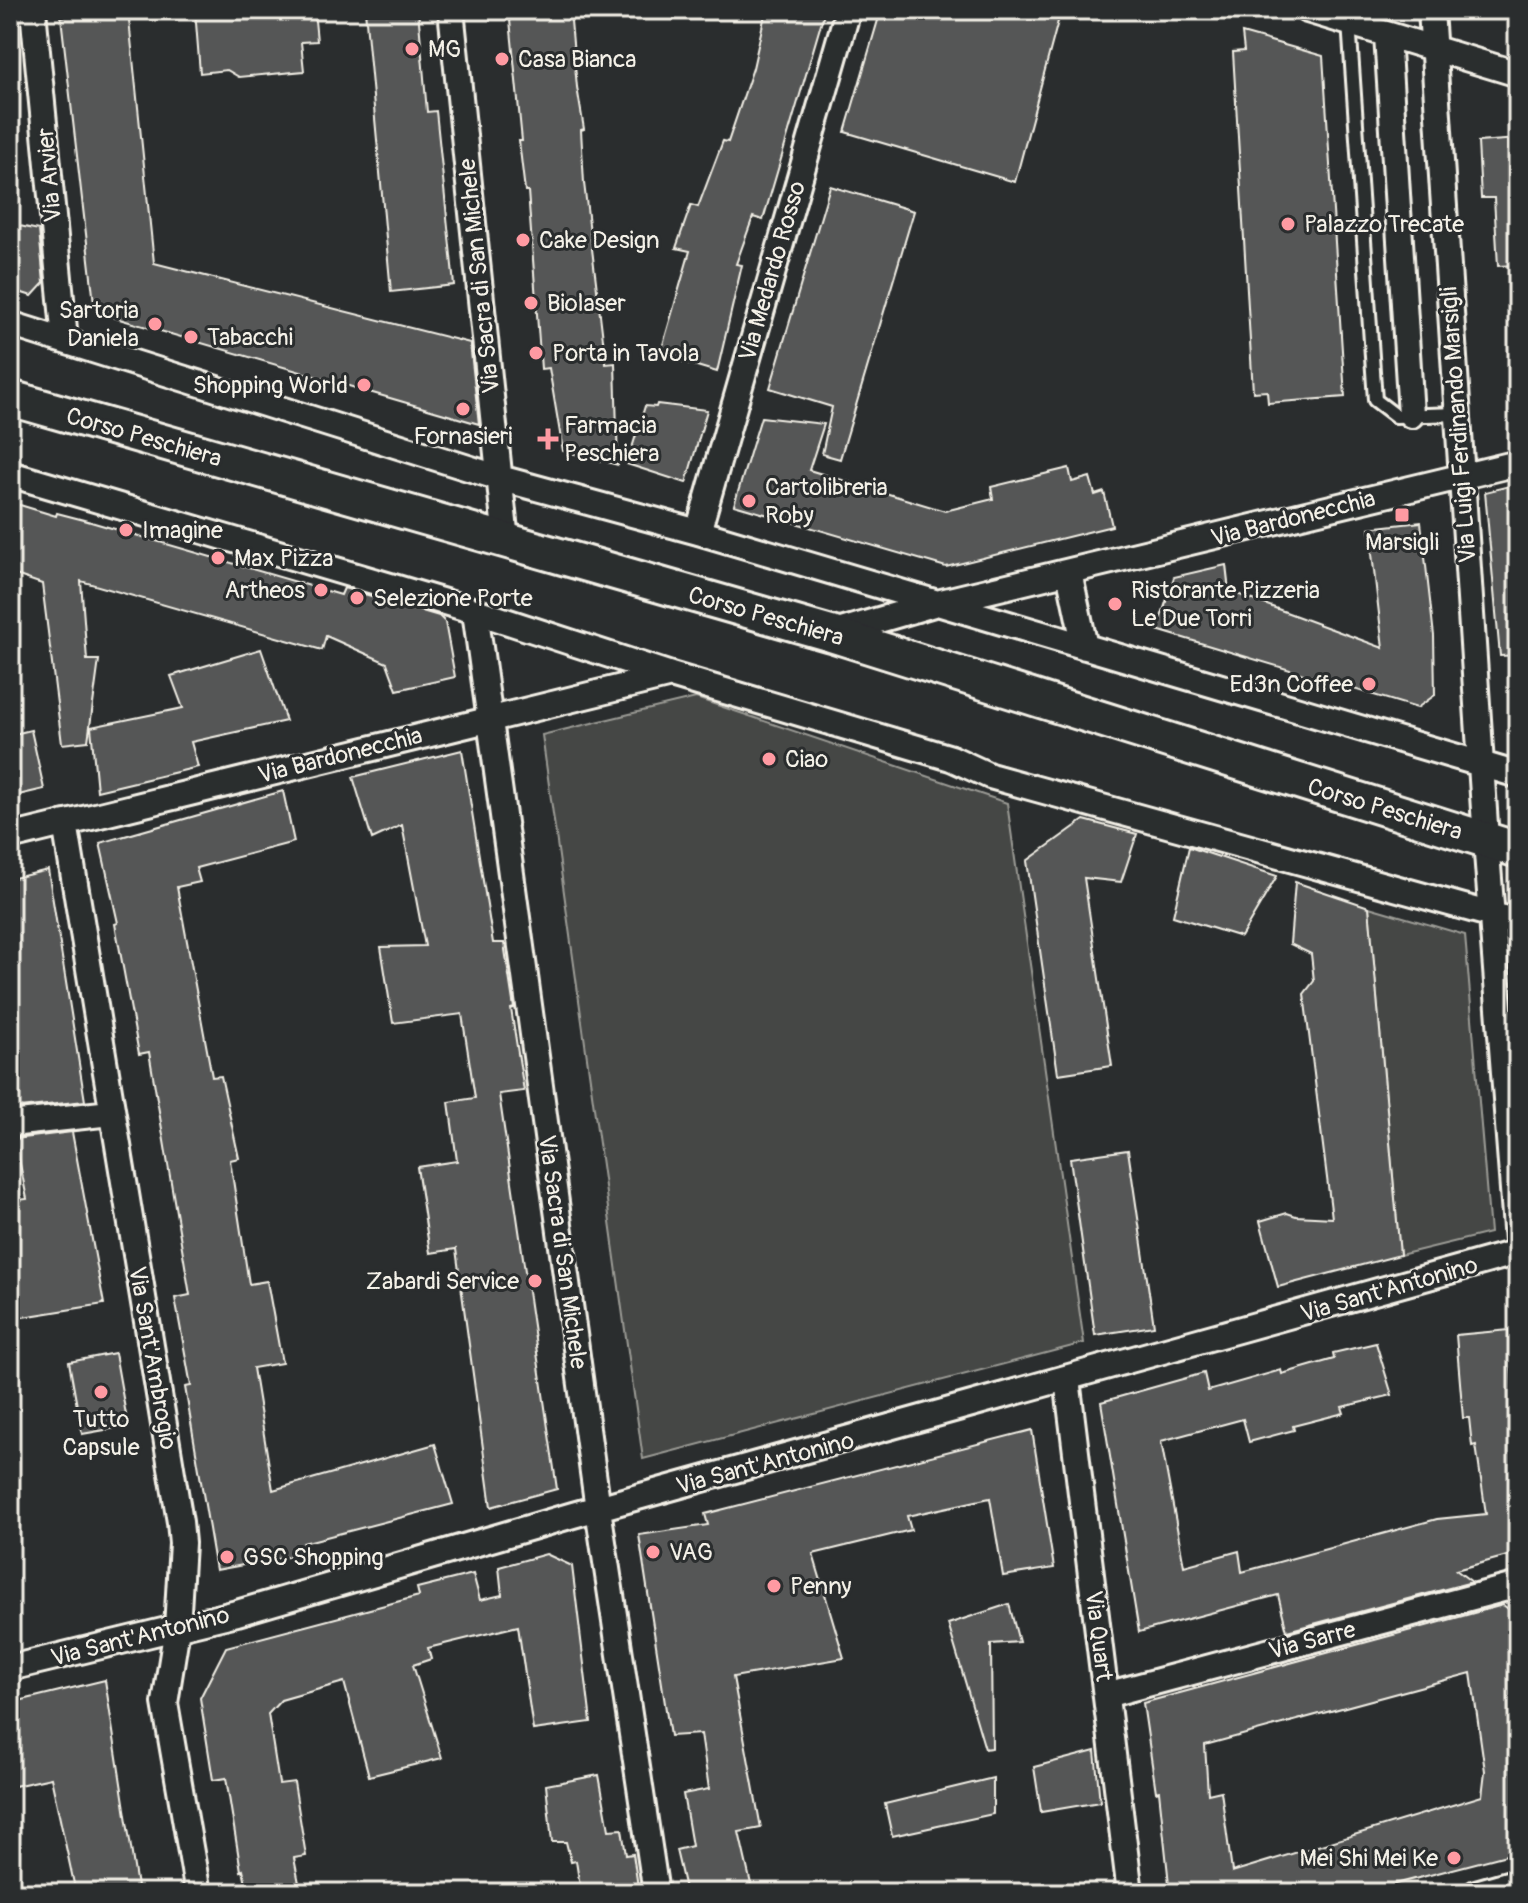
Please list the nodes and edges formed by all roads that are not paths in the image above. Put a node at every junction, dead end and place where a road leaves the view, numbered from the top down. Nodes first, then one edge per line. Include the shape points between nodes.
1 (33, 10) edge
2 (451, 10) edge
3 (848, 10) edge
4 (1307, 10) edge
5 (1431, 10) edge
6 (1340, 17) edge
7 (1387, 35) junction
8 (1433, 50) junction
9 (1518, 74) edge
10 (10, 324) edge
11 (65, 340) junction
12 (10, 398) edge
13 (1458, 414) junction
14 (1411, 415) junction
15 (1518, 463) edge
16 (10, 474) edge
17 (1462, 477) junction
18 (500, 478) junction
19 (698, 532) junction
20 (506, 541) junction
21 (1069, 572) junction
22 (937, 603) junction
23 (475, 611) junction
24 (831, 634) junction
25 (1085, 647) junction
26 (671, 675) junction
27 (490, 717) junction
28 (1481, 763) junction
29 (1518, 775) edge
30 (65, 823) junction
31 (10, 837) edge
32 (1502, 845) edge
33 (1492, 914) junction
34 (1518, 922) edge
35 (111, 1113) junction
36 (10, 1124) edge
37 (1518, 1253) edge
38 (1067, 1379) junction
39 (598, 1509) junction
40 (1518, 1585) edge
41 (177, 1628) junction
42 (10, 1668) edge
43 (1106, 1695) junction
44 (1518, 1881) edge
45 (198, 1893) edge
46 (656, 1893) edge
47 (1130, 1893) edge
48 (1476, 1893) edge

1 - 11 street, Via Arvier
2 - 18 street, Via Sacra di San Michele
3 - 19 street, Via Medardo Rosso
4 - 6 street
5 - 8 street, Via Luigi Ferdinando Marsigli
6 - 7 street
6 - 14 lane via 1375,400 1396,416
7 - 8 street
7 - 14 street
8 - 9 street
8 - 13 street, Via Luigi Ferdinando Marsigli
10 - 11 street
11 - 18 street
12 - 20 main road, Corso Peschiera
13 - 14 lane
13 - 17 street, Via Luigi Ferdinando Marsigli
15 - 17 street, Via Bardonecchia
16 - 23 street
17 - 21 street, Via Bardonecchia
17 - 28 street, Via Luigi Ferdinando Marsigli
18 - 19 street
18 - 20 street, Via Sacra di San Michele
19 - 22 street
20 - 24 main road, Corso Peschiera
21 - 22 street, Via Bardonecchia
21 - 25 street
22 - 24 street, Via Bardonecchia
22 - 25 street
23 - 26 street
23 - 27 street, Via Sacra di San Michele
24 - 32 main road, Corso Peschiera
25 - 28 street
26 - 27 street, Via Bardonecchia
26 - 33 street via 951,758 990,776
27 - 30 street, Via Bardonecchia
27 - 39 street, Via Sacra di San Michele
28 - 29 street
28 - 32 street, Via Luigi Ferdinando Marsigli
30 - 31 street, Via Bardonecchia
30 - 35 street, Via Sant'Ambrogio
32 - 33 street, Via Luigi Ferdinando Marsigli
33 - 34 street
33 - 37 street, Via Luigi Ferdinando Marsigli
35 - 36 street
35 - 41 street, Via Sant'Ambrogio via 180,1522
37 - 38 street, Via Sant'Antonino
38 - 39 street, Via Sant'Antonino
38 - 43 street, Via Quart
39 - 41 street, Via Sant'Antonino
39 - 46 street, Via Sacra di San Michele
40 - 43 street, Via Sarre
41 - 42 street, Via Sant'Antonino
41 - 45 street, Via Sant'Ambrogio via 165,1703
43 - 47 street, Via Quart
44 - 48 street

